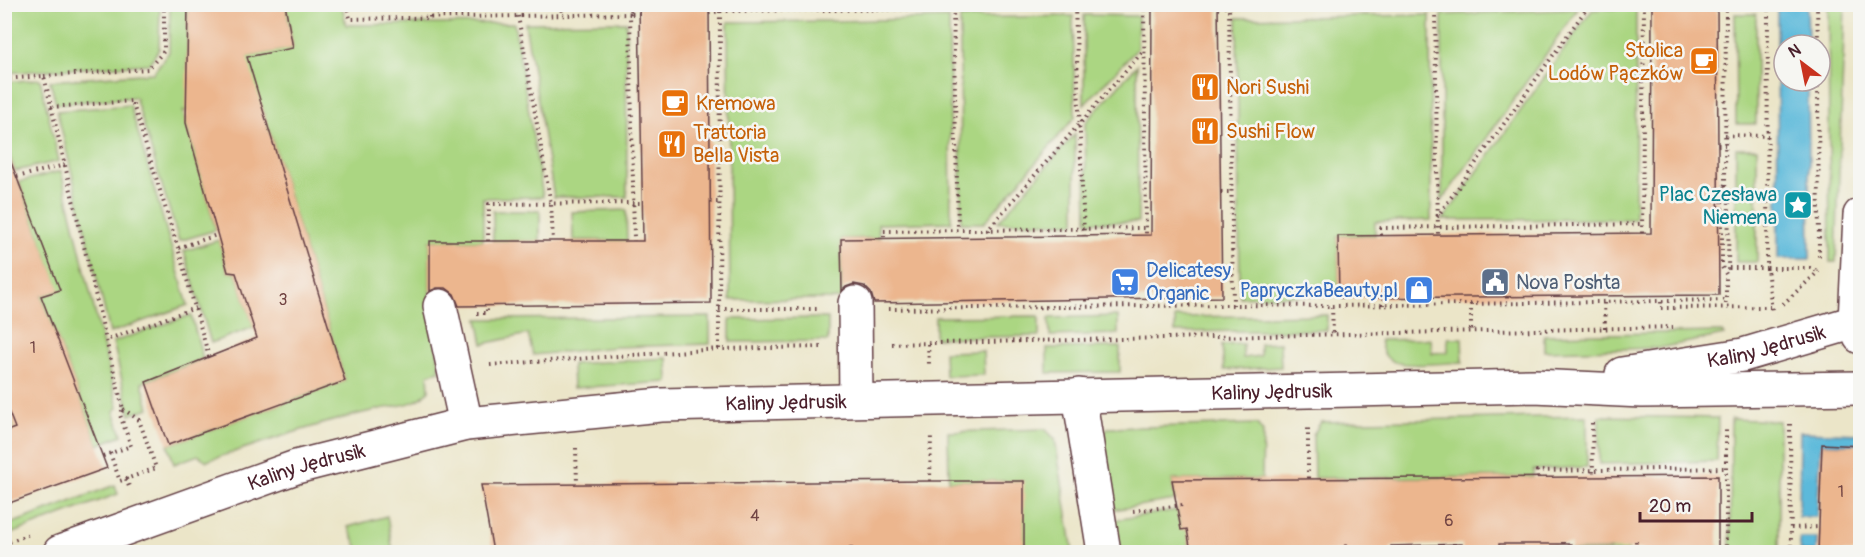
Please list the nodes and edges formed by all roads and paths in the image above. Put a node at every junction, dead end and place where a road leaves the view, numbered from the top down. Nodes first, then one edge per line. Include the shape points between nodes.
1 (164, 4) edge
2 (347, 4) edge
3 (430, 4) edge
4 (561, 4) edge
5 (631, 4) edge
6 (720, 4) edge
7 (1408, 4) edge
8 (1435, 4) edge
9 (1590, 4) edge
10 (1644, 4) edge
11 (1726, 4) edge
12 (1768, 4) edge
13 (1817, 4) edge
14 (1152, 6) dead end
15 (1229, 6) edge
16 (1076, 7) junction
17 (1144, 7) junction
18 (1218, 7) dead end
19 (953, 8) junction
20 (720, 11) junction
21 (709, 13) dead end
22 (630, 14) junction
23 (640, 14) dead end
24 (561, 15) junction
25 (518, 16) junction
26 (430, 18) junction
27 (1818, 33) edge
28 (1144, 50) junction
29 (44, 76) junction
30 (4, 79) edge
31 (1818, 93) edge
32 (51, 108) junction
33 (1080, 122) junction
34 (1725, 135) junction
35 (1768, 135) junction
36 (1718, 145) dead end
37 (1725, 145) junction
38 (65, 165) junction
39 (17, 177) dead end
40 (1725, 184) junction
41 (1221, 192) dead end
42 (1231, 192) junction
43 (1151, 194) dead end
44 (1145, 195) junction
45 (710, 202) dead end
46 (719, 202) junction
47 (633, 203) junction
48 (642, 203) dead end
49 (550, 204) junction
50 (1860, 215) edge
51 (1437, 217) junction
52 (1642, 224) junction
53 (1437, 227) junction
54 (1146, 228) junction
55 (958, 229) junction
56 (988, 229) junction
57 (1084, 229) junction
58 (1642, 233) dead end
59 (217, 235) dead end
60 (1146, 235) dead end
61 (1381, 235) dead end
62 (1437, 235) dead end
63 (1084, 236) dead end
64 (884, 237) dead end
65 (988, 237) dead end
66 (488, 241) dead end
67 (553, 241) dead end
68 (634, 241) dead end
69 (178, 248) junction
70 (1729, 268) junction
71 (1767, 268) junction
72 (1819, 272) junction
73 (1725, 274) junction
74 (1857, 276) junction
75 (1684, 295) dead end
76 (1591, 296) dead end
77 (1507, 297) dead end
78 (1383, 298) dead end
79 (1421, 298) dead end
80 (1125, 299) dead end
81 (1043, 300) dead end
82 (1086, 300) dead end
83 (1726, 300) junction
84 (989, 301) dead end
85 (1684, 301) junction
86 (1591, 302) junction
87 (1661, 302) junction
88 (1507, 303) junction
89 (1604, 303) junction
90 (1471, 304) junction
91 (1233, 305) junction
92 (1383, 305) junction
93 (1420, 305) junction
94 (440, 306) dead end
95 (855, 306) junction
96 (1086, 306) junction
97 (1125, 306) junction
98 (1332, 306) junction
99 (1043, 307) junction
100 (1726, 307) junction
101 (195, 308) junction
102 (989, 308) junction
103 (719, 309) junction
104 (1763, 316) dead end
105 (1674, 327) dead end
106 (1859, 327) edge
107 (1605, 328) junction
108 (1471, 331) junction
109 (106, 340) junction
110 (719, 349) dead end
111 (209, 357) dead end
112 (1534, 386) junction
113 (1860, 388) edge
114 (1079, 394) junction
115 (856, 400) junction
116 (123, 409) junction
117 (1308, 419) dead end
118 (1790, 421) dead end
119 (1592, 422) dead end
120 (1726, 422) dead end
121 (466, 424) junction
122 (931, 427) dead end
123 (576, 438) dead end
124 (110, 453) junction
125 (103, 456) dead end
126 (1727, 468) junction
127 (1593, 471) junction
128 (1538, 477) dead end
129 (1593, 477) dead end
130 (1308, 478) dead end
131 (930, 482) dead end
132 (577, 484) dead end
133 (1183, 505) dead end
134 (1142, 510) dead end
135 (1820, 527) dead end
136 (1791, 528) junction
137 (1718, 534) dead end
138 (1726, 534) junction
139 (1635, 541) dead end
140 (1563, 542) dead end
141 (1454, 543) dead end
142 (1346, 544) dead end
143 (60, 552) edge
144 (1104, 552) edge
145 (1346, 552) edge
146 (1454, 552) edge
147 (1563, 552) edge
148 (1636, 552) edge
149 (1726, 552) edge
150 (1791, 552) edge

1 - 29 path via 164,51 148,69
2 - 26 path via 350,19
3 - 26 path
4 - 24 path
5 - 22 path
6 - 20 path
7 - 15 path
8 - 51 path
9 - 51 path
10 - 52 path
11 - 34 path
12 - 35 path
13 - 27 path
14 - 17 path
15 - 18 path
15 - 42 path
16 - 17 path
16 - 19 path
16 - 33 path
17 - 28 path
19 - 20 path
19 - 55 path
20 - 21 path
20 - 46 path
22 - 23 path
22 - 24 path
22 - 47 path
24 - 25 path
25 - 26 path
25 - 49 path
28 - 33 path
28 - 44 path
29 - 30 path
29 - 32 path
31 - 72 path
32 - 38 path
32 - 69 path via 132,101
33 - 56 path
33 - 57 path
34 - 35 path
34 - 37 path
35 - 71 path
36 - 37 path
37 - 40 path
38 - 39 path
38 - 109 path
40 - 70 path via 1729,195
40 - 73 path via 1720,204
41 - 42 path
42 - 91 path
43 - 44 path
44 - 54 path
45 - 46 path
46 - 103 path
47 - 48 path
47 - 49 path
47 - 68 path
49 - 66 path via 489,204
49 - 67 path
50 - 74 street
51 - 53 path
52 - 53 path
52 - 58 path
53 - 61 path via 1381,228
53 - 62 path
54 - 57 path
54 - 60 path
55 - 56 path
55 - 64 path via 884,231
56 - 57 path
56 - 65 path
57 - 63 path
59 - 69 path
69 - 101 path
70 - 71 path
70 - 73 path
71 - 72 path via 1810,268
71 - 100 path via 1770,307
72 - 74 path
72 - 104 path via 1773,314
73 - 83 path
74 - 106 street
75 - 85 path
76 - 86 path
77 - 88 path
78 - 92 path
79 - 93 path
80 - 97 path
81 - 99 path
82 - 96 path
83 - 85 path
83 - 100 path
84 - 102 path
85 - 87 path
86 - 88 path
86 - 89 path
87 - 89 path
87 - 100 path via 1662,308
88 - 90 path
89 - 107 path
90 - 93 path
90 - 108 path
91 - 97 path
91 - 98 path
92 - 93 path
92 - 98 path
94 - 121 street
95 - 102 path
95 - 103 path
95 - 115 street
96 - 97 path
96 - 99 path
98 - 108 path via 1333,333
99 - 102 path
101 - 109 path
101 - 111 path
103 - 110 path
105 - 107 path
106 - 112 street, Kaliny Jędrusik via 1734,357
107 - 108 path
109 - 116 path
112 - 113 street, Kaliny Jędrusik via 1642,391
112 - 114 street, Kaliny Jędrusik
114 - 115 street, Kaliny Jędrusik
114 - 144 street
115 - 121 street, Kaliny Jędrusik via 661,405
116 - 124 path via 120,414 131,446
116 - 124 path via 139,420 156,468 120,481
117 - 130 path
118 - 136 path
119 - 127 path
120 - 126 path
121 - 143 street, Kaliny Jędrusik via 297,467
122 - 131 path
123 - 132 path
124 - 125 path
126 - 127 path
126 - 138 path
127 - 128 path via 1537,471
127 - 129 path
133 - 134 path
135 - 136 path
136 - 150 path
137 - 138 path
138 - 149 path
139 - 148 path
140 - 147 path
141 - 146 path
142 - 145 path

